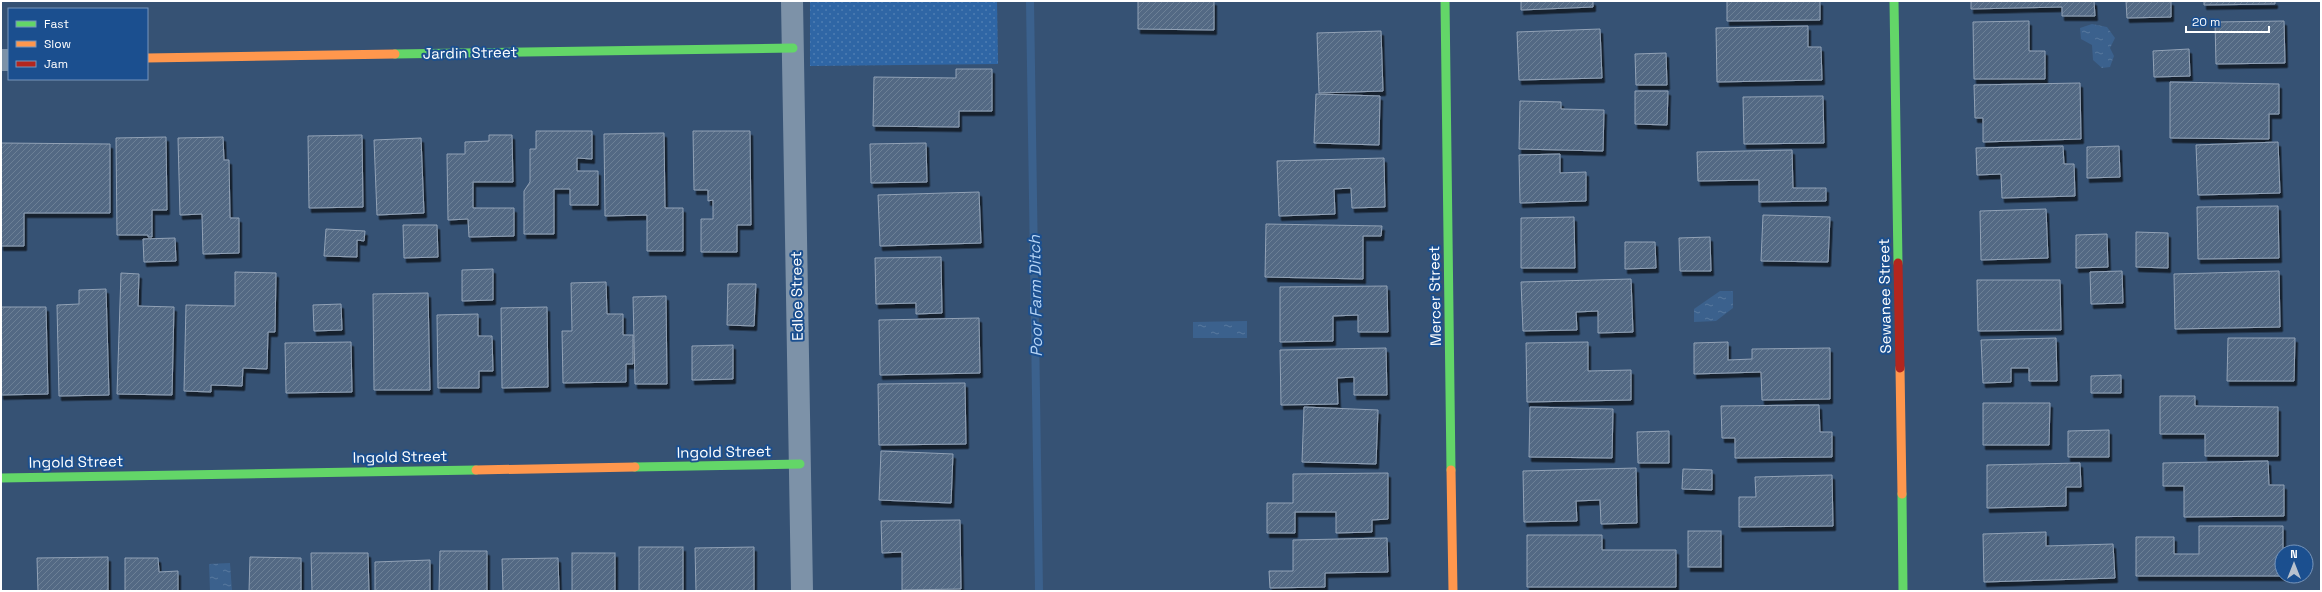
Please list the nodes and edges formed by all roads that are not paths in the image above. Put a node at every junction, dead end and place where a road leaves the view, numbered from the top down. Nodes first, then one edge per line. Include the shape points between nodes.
1 (792, 1) edge
2 (1445, 1) edge
3 (1894, 1) edge
4 (793, 48) junction
5 (148, 58) edge
6 (800, 464) junction
7 (1, 478) edge
8 (802, 591) edge
9 (1453, 591) edge
10 (1903, 591) edge

1 - 4 street, Edloe Street
2 - 9 street, Mercer Street
3 - 10 street, Sewanee Street
4 - 5 street, Jardin Street
4 - 6 street, Edloe Street
6 - 7 street, Ingold Street
6 - 8 street, Edloe Street

